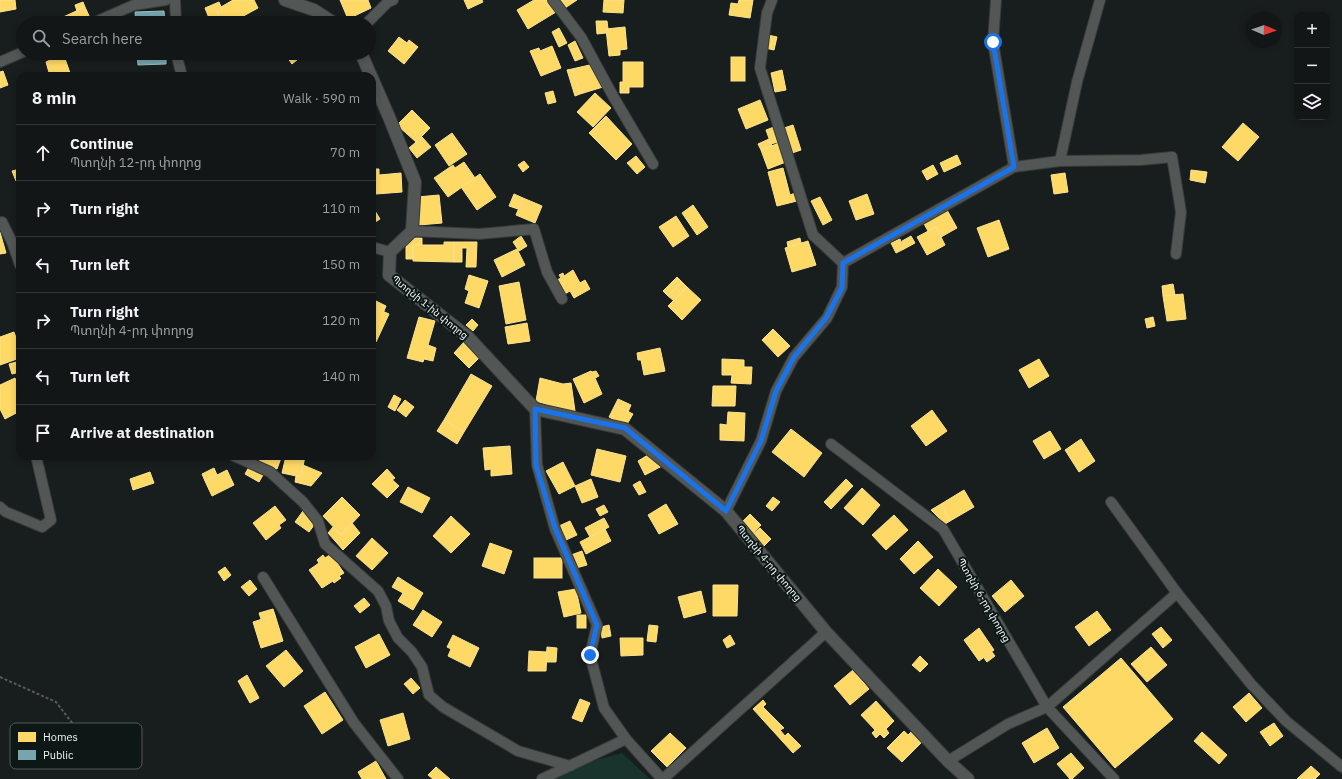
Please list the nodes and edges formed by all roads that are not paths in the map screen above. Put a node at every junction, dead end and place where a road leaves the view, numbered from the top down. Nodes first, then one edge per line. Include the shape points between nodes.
1 (166, 0) edge
2 (175, 0) edge
3 (285, 0) edge
4 (393, 0) edge
5 (553, 0) edge
6 (772, 0) edge
7 (996, 0) edge
8 (1100, 0) edge
9 (109, 16) edge
10 (176, 16) edge
11 (323, 16) edge
12 (374, 16) edge
13 (16, 55) edge
14 (178, 60) edge
15 (364, 60) edge
16 (0, 62) edge
17 (181, 72) edge
18 (369, 72) edge
19 (376, 89) edge
20 (1060, 161) junction
21 (653, 164) dead end
22 (1014, 167) junction
23 (0, 223) edge
24 (412, 231) junction
25 (376, 248) edge
26 (390, 252) junction
27 (16, 254) edge
28 (1176, 254) dead end
29 (843, 263) junction
30 (562, 299) dead end
31 (535, 409) junction
32 (831, 444) dead end
33 (37, 460) edge
34 (243, 460) edge
35 (1111, 502) dead end
36 (0, 507) edge
37 (726, 511) junction
38 (263, 577) dead end
39 (1177, 593) junction
40 (826, 632) junction
41 (1047, 707) junction
42 (626, 738) junction
43 (948, 761) junction
44 (570, 766) junction
45 (1342, 767) edge
46 (398, 779) edge
47 (542, 779) edge
48 (662, 779) edge
49 (968, 779) edge
50 (1114, 779) edge

1 - 9 street via 134,5
2 - 10 street
3 - 11 street
4 - 12 street
5 - 21 street via 581,36
6 - 29 street via 767,13 760,68 813,235
7 - 22 street via 993,42
8 - 20 street via 1077,82
13 - 16 street
14 - 17 street
15 - 18 street
19 - 24 street via 415,182
20 - 22 street
20 - 28 street via 1172,157 1181,212
22 - 29 street
23 - 27 street via 2,222
24 - 26 street
24 - 30 street via 479,234 534,229 547,272
25 - 26 street
26 - 31 street, Պտղնի 1-ին փողոց via 389,275 468,338
29 - 37 street via 842,288 826,318 794,357 776,391 761,441
31 - 37 street, Պտղնի 4-րդ փողոց via 625,428
31 - 42 street via 536,465 555,528 597,625 590,655 604,708
32 - 41 street, Պտղնի 6-րդ փողոց via 943,529
33 - 36 street via 51,520 42,527
34 - 44 street via 270,472 303,502 318,521 325,544 378,591 398,638 422,667 429,695 442,707 518,751
35 - 39 street
37 - 40 street, Պտղնի 4-րդ փողոց
38 - 46 street via 354,722
39 - 41 street
39 - 45 street via 1286,721
40 - 43 street, Պտղնի 4-րդ փողոց
40 - 48 street
41 - 43 street via 1008,724
41 - 50 street, Պտղնի 6-րդ փողոց
42 - 44 street
42 - 48 street
43 - 49 street, Պտղնի 4-րդ փողոց
44 - 47 street

